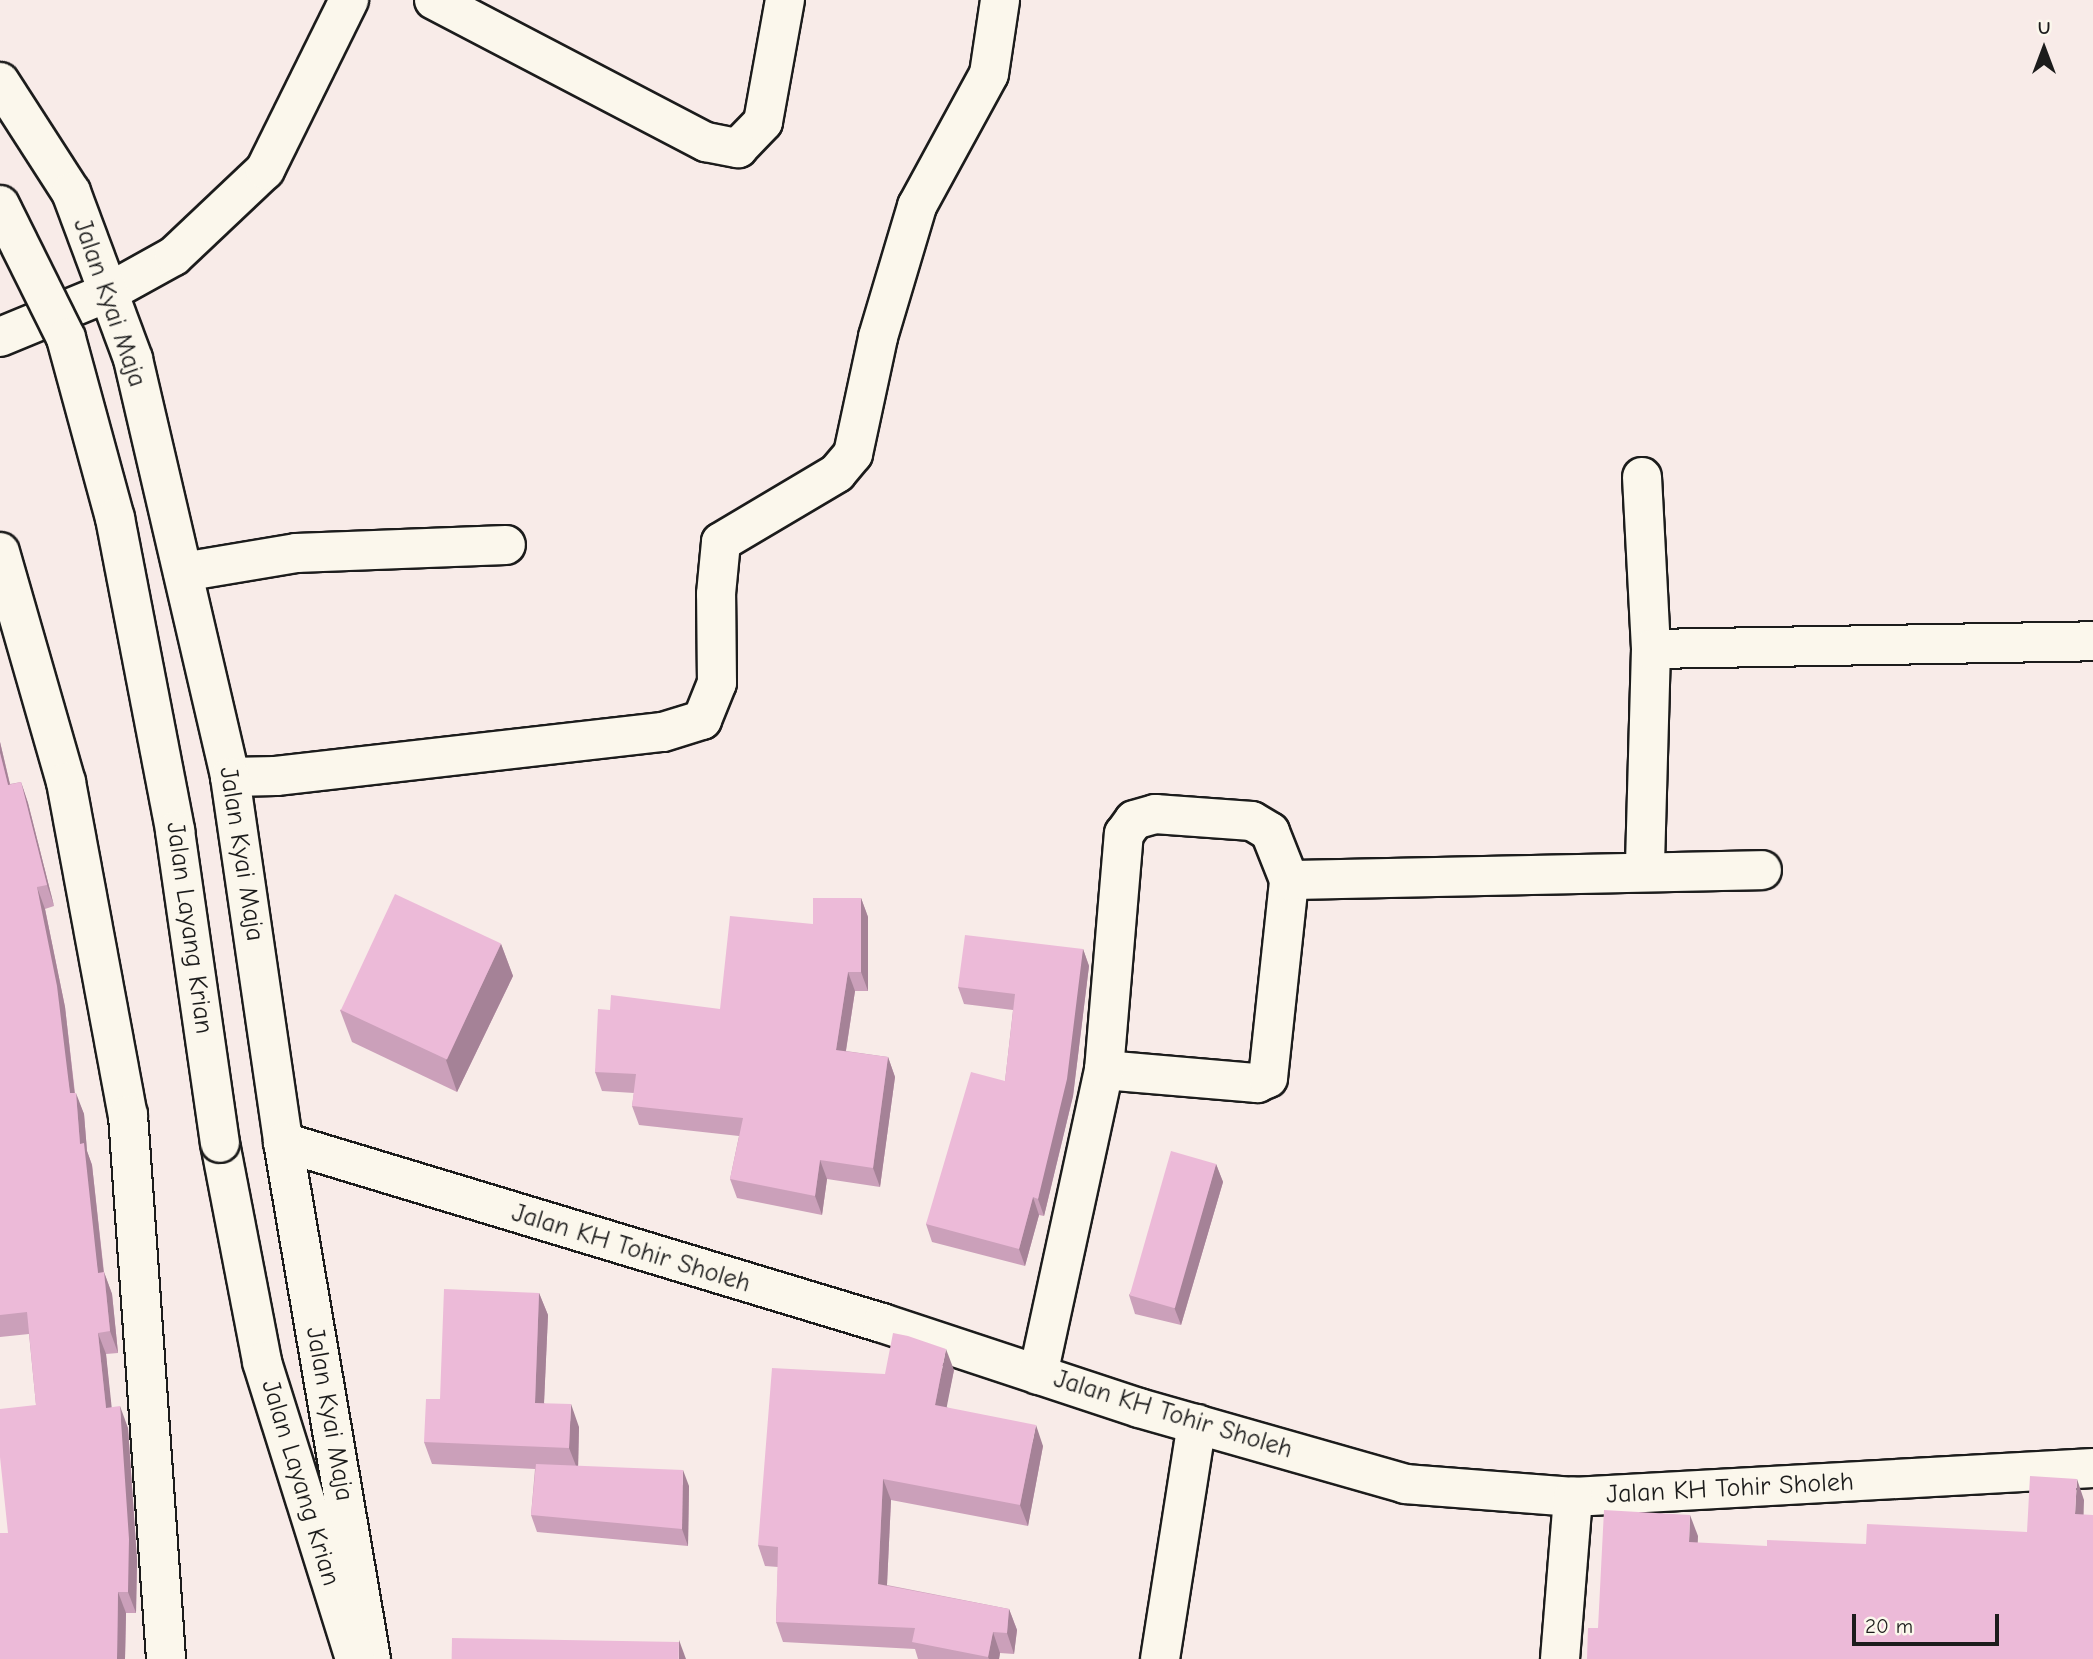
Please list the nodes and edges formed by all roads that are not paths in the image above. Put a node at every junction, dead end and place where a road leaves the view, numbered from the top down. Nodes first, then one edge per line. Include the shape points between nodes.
1 (349, 0) edge
2 (433, 0) edge
3 (785, 0) edge
4 (1000, 0) edge
5 (0, 82) edge
6 (0, 205) edge
7 (109, 292) junction
8 (2, 336) edge
9 (1642, 477) dead end
10 (506, 545) dead end
11 (0, 552) edge
12 (183, 572) junction
13 (2093, 640) edge
14 (1651, 649) junction
15 (230, 777) junction
16 (1645, 869) junction
17 (1762, 870) dead end
18 (1289, 880) junction
19 (1104, 1070) junction
20 (284, 1142) junction
21 (1038, 1375) junction
22 (1197, 1424) junction
23 (2093, 1468) edge
24 (1573, 1497) junction
25 (166, 1659) edge
26 (355, 1659) edge
27 (371, 1659) edge
28 (1160, 1659) edge
29 (1560, 1659) edge

1 - 7 street via 265,170 174,256
2 - 3 street via 706,142 738,148 763,122
4 - 15 street via 989,74 916,206 878,337 853,454 837,473 721,542 716,594 718,682 702,720 663,732 276,776
5 - 7 street, Jalan Kyai Maja via 71,192
6 - 26 street, Jalan Layang Krian, bridge via 66,338 115,518 175,831 220,1143 262,1362
7 - 8 street
7 - 12 street, Jalan Kyai Maja via 133,359
9 - 14 street
10 - 12 street via 296,553
11 - 25 street via 66,782 128,1115
12 - 15 street, Jalan Kyai Maja
13 - 14 street
14 - 16 street
15 - 20 street, Jalan Kyai Maja
16 - 17 street
16 - 18 street
18 - 19 street via 1268,1078 1257,1083
18 - 19 street via 1270,832 1252,821 1156,814 1133,820 1124,834
19 - 21 street
20 - 21 street, Jalan KH Tohir Sholeh
20 - 27 street, Jalan Kyai Maja
21 - 22 street, Jalan KH Tohir Sholeh
22 - 24 street, Jalan KH Tohir Sholeh via 1405,1484
22 - 28 street
23 - 24 street, Jalan KH Tohir Sholeh
24 - 29 street

